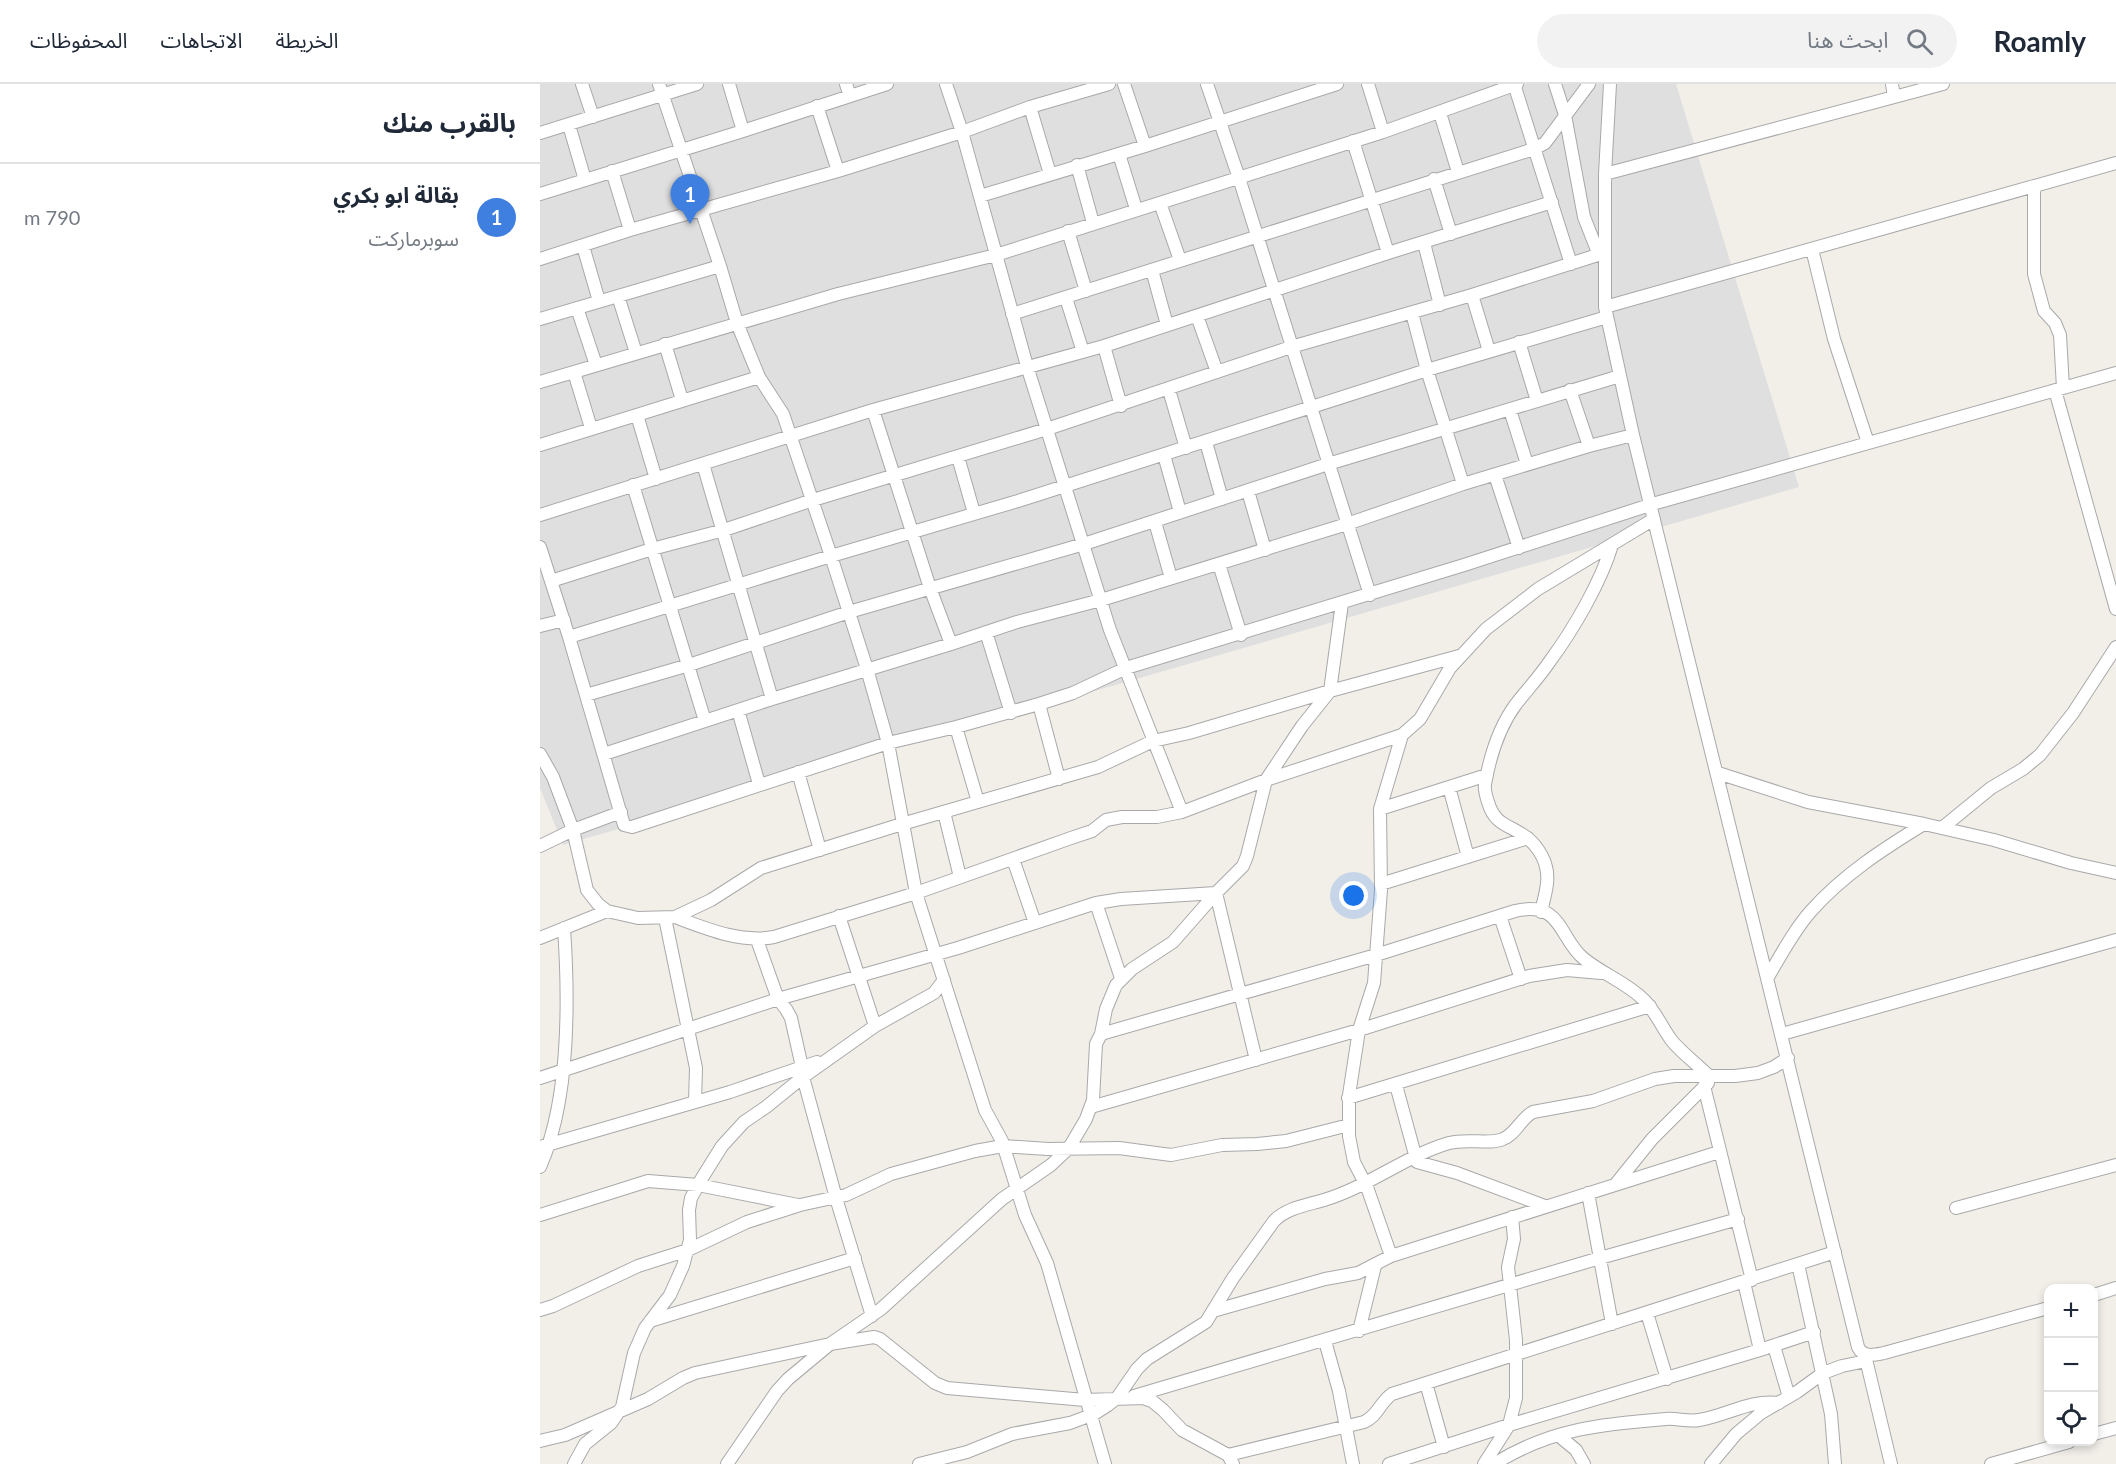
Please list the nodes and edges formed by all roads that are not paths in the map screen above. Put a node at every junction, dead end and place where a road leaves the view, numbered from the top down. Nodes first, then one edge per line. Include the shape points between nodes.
1 (582, 84) edge
2 (697, 84) edge
3 (729, 84) edge
4 (887, 84) edge
5 (946, 84) edge
6 (1109, 84) edge
7 (1124, 84) edge
8 (1207, 84) edge
9 (1333, 84) edge
10 (1368, 84) edge
11 (1555, 84) edge
12 (1589, 84) edge
13 (1610, 84) edge
14 (1892, 84) edge
15 (1943, 84) edge
16 (1515, 85) edge
17 (661, 89) edge
18 (1075, 89) edge
19 (848, 90) edge
20 (1894, 97) junction
21 (817, 106) junction
22 (1030, 107) junction
23 (1440, 113) junction
24 (1565, 115) junction
25 (593, 117) junction
26 (1219, 121) junction
27 (569, 125) junction
28 (743, 131) junction
29 (962, 132) junction
30 (1383, 132) junction
31 (540, 134) edge
32 (1353, 141) junction
33 (1145, 146) junction
34 (1534, 149) junction
35 (680, 151) junction
36 (1119, 154) junction
37 (2116, 163) edge
38 (1077, 165) junction
39 (612, 171) junction
40 (838, 171) junction
41 (1458, 172) junction
42 (1050, 174) junction
43 (1605, 174) junction
44 (1239, 178) junction
45 (1434, 179) junction
46 (585, 180) junction
47 (2034, 186) junction
48 (541, 190) edge
49 (980, 196) junction
50 (1370, 200) junction
51 (1552, 202) junction
52 (1160, 203) junction
53 (1136, 209) junction
54 (701, 210) junction
55 (1093, 223) junction
56 (630, 230) junction
57 (1068, 231) junction
58 (1451, 234) junction
59 (1257, 236) junction
60 (1424, 243) junction
61 (583, 246) junction
62 (1812, 249) junction
63 (1388, 253) junction
64 (1602, 254) junction
65 (996, 255) junction
66 (540, 259) edge
67 (1180, 260) junction
68 (1571, 264) junction
69 (720, 266) junction
70 (1152, 270) junction
71 (1086, 291) junction
72 (1274, 291) junction
73 (1472, 295) junction
74 (618, 296) junction
75 (1066, 297) junction
76 (599, 301) junction
77 (1440, 305) junction
78 (577, 308) junction
79 (1606, 312) junction
80 (1412, 313) junction
81 (1012, 314) junction
82 (1197, 316) junction
83 (540, 319) edge
84 (736, 322) junction
85 (1167, 325) junction
86 (1520, 342) junction
87 (665, 344) junction
88 (1104, 346) junction
89 (1292, 347) junction
90 (1489, 351) junction
91 (1083, 352) junction
92 (636, 353) junction
93 (596, 365) junction
94 (1027, 366) junction
95 (1427, 370) junction
96 (574, 372) junction
97 (1217, 372) junction
98 (2116, 373) edge
99 (1620, 376) junction
100 (759, 377) junction
101 (540, 382) edge
102 (2059, 389) junction
103 (1169, 390) junction
104 (1570, 390) junction
105 (682, 400) junction
106 (1537, 401) junction
107 (1121, 406) junction
108 (1311, 406) junction
109 (873, 410) junction
110 (1510, 410) junction
111 (637, 415) junction
112 (591, 428) junction
113 (1047, 429) junction
114 (1445, 429) junction
115 (1633, 435) junction
116 (792, 437) junction
117 (1206, 442) junction
118 (1868, 443) junction
119 (540, 445) edge
120 (1589, 446) junction
121 (1186, 448) junction
122 (1164, 455) junction
123 (958, 457) junction
124 (703, 464) junction
125 (1328, 464) junction
126 (1527, 464) junction
127 (1495, 475) junction
128 (895, 476) junction
129 (656, 478) junction
130 (1463, 484) junction
131 (633, 485) junction
132 (1065, 486) junction
133 (1248, 491) junction
134 (1222, 499) junction
135 (813, 500) junction
136 (1650, 505) junction
137 (1180, 512) junction
138 (974, 513) junction
139 (540, 515) edge
140 (1654, 519) junction
141 (1155, 522) junction
142 (1347, 524) junction
143 (724, 530) junction
144 (912, 534) junction
145 (1084, 544) junction
146 (1612, 545) junction
147 (1519, 548) junction
148 (652, 549) junction
149 (1265, 550) junction
150 (541, 551) edge
151 (831, 556) junction
152 (1219, 564) junction
153 (1171, 578) junction
154 (551, 581) junction
155 (739, 585) junction
156 (930, 588) junction
157 (1370, 595) junction
158 (1101, 600) junction
159 (1342, 603) junction
160 (670, 607) junction
161 (2116, 609) edge
162 (849, 612) junction
163 (564, 620) junction
164 (540, 626) edge
165 (986, 632) junction
166 (1241, 634) junction
167 (569, 637) junction
168 (756, 643) junction
169 (951, 644) junction
170 (2116, 647) edge
171 (1459, 656) junction
172 (689, 665) junction
173 (1126, 668) junction
174 (867, 669) junction
175 (1330, 691) junction
176 (586, 695) junction
177 (772, 699) junction
178 (1039, 704) junction
179 (738, 710) junction
180 (1011, 713) junction
181 (705, 721) junction
182 (956, 727) junction
183 (1402, 735) junction
184 (1154, 741) junction
185 (888, 743) junction
186 (604, 754) junction
187 (541, 760) edge
188 (798, 772) junction
189 (1718, 773) junction
190 (1487, 775) junction
191 (1059, 779) junction
192 (1266, 780) junction
193 (759, 784) junction
194 (1449, 787) junction
195 (978, 802) junction
196 (1380, 808) junction
197 (621, 812) junction
198 (944, 812) junction
199 (1182, 812) junction
200 (902, 824) junction
201 (1924, 824) junction
202 (1942, 828) junction
203 (573, 830) junction
204 (1528, 838) junction
205 (540, 846) edge
206 (820, 850) junction
207 (1468, 857) junction
208 (1013, 858) junction
209 (2116, 873) edge
210 (960, 877) junction
211 (1381, 884) junction
212 (916, 892) junction
213 (1216, 893) junction
214 (1095, 903) junction
215 (607, 911) junction
216 (1541, 912) junction
217 (839, 916) junction
218 (1500, 916) junction
219 (670, 918) junction
220 (1035, 923) junction
221 (564, 928) junction
222 (540, 938) edge
223 (757, 940) junction
224 (2116, 940) edge
225 (936, 954) junction
226 (1376, 955) junction
227 (1608, 974) junction
228 (858, 976) junction
229 (1768, 977) junction
230 (1121, 978) junction
231 (1521, 979) junction
232 (944, 980) junction
233 (1240, 993) junction
234 (778, 999) junction
235 (1650, 1006) junction
236 (875, 1026) junction
237 (689, 1029) junction
238 (1359, 1030) junction
239 (1101, 1034) junction
240 (1782, 1034) junction
241 (1788, 1058) junction
242 (1256, 1060) junction
243 (564, 1071) junction
244 (802, 1072) junction
245 (540, 1078) edge
246 (1710, 1079) junction
247 (1396, 1085) junction
248 (1348, 1098) junction
249 (695, 1101) junction
250 (1091, 1107) junction
251 (1349, 1125) junction
252 (545, 1145) edge
253 (1003, 1146) junction
254 (1069, 1148) junction
255 (1719, 1152) junction
256 (1414, 1157) junction
257 (2116, 1165) edge
258 (540, 1167) edge
259 (1365, 1182) junction
260 (698, 1185) junction
261 (1615, 1185) junction
262 (1016, 1189) junction
263 (1588, 1193) junction
264 (836, 1198) junction
265 (800, 1205) junction
266 (1545, 1206) junction
267 (1956, 1208) dead end
268 (540, 1215) edge
269 (1512, 1217) junction
270 (1738, 1219) junction
271 (688, 1250) junction
272 (1835, 1252) junction
273 (1391, 1256) junction
274 (855, 1258) junction
275 (1600, 1258) junction
276 (1798, 1264) junction
277 (1375, 1266) junction
278 (1748, 1281) junction
279 (1510, 1285) junction
280 (2116, 1288) edge
281 (2098, 1293) edge
282 (2044, 1309) edge
283 (540, 1310) edge
284 (1213, 1311) junction
285 (1647, 1313) junction
286 (872, 1316) junction
287 (649, 1321) junction
288 (1612, 1324) junction
289 (1359, 1331) junction
290 (1814, 1332) junction
291 (1325, 1341) junction
292 (830, 1344) junction
293 (1774, 1346) junction
294 (1760, 1350) junction
295 (1517, 1353) junction
296 (1865, 1358) junction
297 (1823, 1373) junction
298 (1667, 1378) junction
299 (1426, 1383) junction
300 (1131, 1397) junction
301 (1117, 1398) junction
302 (1085, 1400) junction
303 (1784, 1400) junction
304 (619, 1412) junction
305 (1090, 1415) junction
306 (1509, 1425) junction
307 (1345, 1426) junction
308 (2116, 1428) edge
309 (2098, 1433) edge
310 (1558, 1435) junction
311 (540, 1441) edge
312 (2055, 1446) edge
313 (1444, 1447) junction
314 (1231, 1459) edge
315 (574, 1464) edge
316 (727, 1464) edge
317 (919, 1464) edge
318 (1106, 1464) edge
319 (1353, 1464) edge
320 (1389, 1464) edge
321 (1484, 1464) edge
322 (1494, 1464) edge
323 (1584, 1464) edge
324 (1711, 1464) edge
325 (1835, 1464) edge
326 (1891, 1464) edge
327 (1991, 1464) edge

1 - 25 street
2 - 17 street
3 - 28 street
4 - 19 street
5 - 29 street
6 - 18 street
7 - 33 street
8 - 26 street
9 - 26 street
10 - 30 street
11 - 24 street
12 - 24 street
13 - 43 street
14 - 20 street
15 - 20 street
16 - 23 street
16 - 34 street
17 - 25 street
17 - 35 street
18 - 22 street
19 - 21 street
20 - 43 street
21 - 28 street
21 - 40 street
22 - 29 street
22 - 42 street
23 - 30 street
23 - 41 street
24 - 34 street via 1545,143
24 - 64 street via 1584,217
25 - 27 street
26 - 33 street
26 - 44 street
27 - 31 street
27 - 46 street
28 - 35 street
29 - 40 street
29 - 49 street
30 - 32 street
32 - 44 street
32 - 50 street
33 - 36 street
34 - 41 street
34 - 51 street
35 - 39 street
35 - 54 street
36 - 38 street
36 - 53 street
37 - 47 street
38 - 42 street
38 - 55 street
39 - 46 street
39 - 56 street
40 - 54 street
41 - 45 street
42 - 49 street
43 - 64 street
44 - 52 street
44 - 59 street
45 - 50 street
45 - 58 street
46 - 48 street
47 - 62 street
47 - 102 street via 2034,274 2044,311 2060,335
49 - 65 street
50 - 59 street
50 - 63 street
51 - 58 street
51 - 68 street
52 - 53 street
52 - 67 street
53 - 55 street
54 - 56 street
54 - 69 street
55 - 57 street
56 - 61 street
57 - 65 street
57 - 71 street
58 - 60 street
59 - 67 street
59 - 72 street
60 - 63 street
60 - 77 street
61 - 66 street
61 - 76 street
62 - 79 street
62 - 118 street via 1834,339
63 - 72 street
64 - 68 street
64 - 79 street
65 - 81 street
65 - 84 street
67 - 70 street
68 - 73 street
69 - 74 street
69 - 84 street
70 - 71 street
70 - 85 street
71 - 75 street
72 - 82 street
72 - 89 street
73 - 77 street
73 - 90 street
74 - 76 street
74 - 92 street
75 - 81 street
75 - 91 street
76 - 78 street
77 - 80 street
78 - 83 street
78 - 93 street
79 - 86 street
79 - 99 street
80 - 89 street
80 - 95 street
81 - 94 street
82 - 85 street
82 - 97 street
84 - 87 street
84 - 100 street
85 - 88 street
86 - 90 street
86 - 106 street
87 - 92 street
87 - 105 street
88 - 91 street
88 - 107 street
89 - 97 street
89 - 108 street
90 - 95 street
91 - 94 street
92 - 93 street
93 - 96 street
94 - 109 street
94 - 113 street
95 - 108 street
95 - 114 street
96 - 101 street
96 - 112 street
97 - 103 street
98 - 102 street
99 - 104 street
99 - 115 street
100 - 105 street
100 - 116 street via 779,406
102 - 118 street
102 - 161 street
103 - 107 street
103 - 121 street
104 - 106 street
104 - 120 street
105 - 111 street
106 - 110 street
107 - 113 street
108 - 117 street
108 - 125 street
109 - 116 street
109 - 128 street
110 - 114 street
110 - 126 street
111 - 112 street
111 - 129 street
112 - 119 street
113 - 123 street
113 - 132 street
114 - 125 street
114 - 130 street
115 - 120 street
115 - 136 street
116 - 124 street
116 - 135 street
117 - 121 street
117 - 134 street
118 - 136 street
120 - 126 street
121 - 122 street
122 - 132 street
122 - 137 street
123 - 128 street
123 - 138 street
124 - 129 street
124 - 143 street
125 - 133 street
125 - 142 street
126 - 127 street
127 - 130 street
127 - 147 street
128 - 135 street
128 - 144 street
129 - 131 street
130 - 142 street
131 - 139 street
131 - 148 street
132 - 138 street
132 - 145 street
133 - 134 street
133 - 149 street
134 - 137 street
135 - 143 street
135 - 151 street
136 - 140 street
136 - 147 street
137 - 141 street
138 - 144 street
140 - 146 street
140 - 189 street
141 - 145 street
141 - 153 street
142 - 149 street
142 - 157 street
143 - 148 street
143 - 155 street
144 - 151 street
144 - 156 street
145 - 156 street
145 - 158 street
146 - 171 street via 1538,589 1486,629
146 - 190 street via 1573,626 1515,706 1491,753
147 - 157 street
148 - 154 street
148 - 160 street
149 - 152 street
150 - 154 street
151 - 155 street
151 - 162 street
152 - 153 street
152 - 166 street
153 - 158 street
154 - 163 street
155 - 160 street
155 - 168 street
156 - 162 street
156 - 169 street
157 - 159 street
158 - 165 street
158 - 173 street
159 - 166 street
159 - 175 street
160 - 167 street
160 - 172 street
162 - 168 street
162 - 174 street
163 - 164 street
163 - 167 street
165 - 169 street
165 - 180 street
166 - 173 street
167 - 176 street
168 - 172 street
168 - 177 street
169 - 174 street
170 - 202 street via 2040,755
171 - 175 street
171 - 183 street via 1420,719
172 - 176 street
172 - 181 street
173 - 178 street
173 - 184 street
174 - 177 street
174 - 185 street
175 - 184 street
175 - 192 street
176 - 186 street
177 - 179 street
178 - 180 street
178 - 191 street
179 - 181 street
179 - 193 street
180 - 182 street
181 - 186 street
182 - 185 street
182 - 195 street
183 - 192 street
183 - 196 street
184 - 191 street via 1098,767
184 - 199 street
185 - 188 street
185 - 200 street
186 - 197 street
187 - 203 street via 553,777
188 - 193 street
188 - 206 street
189 - 201 street via 1808,802
189 - 229 street
190 - 194 street
190 - 204 street via 1484,788 1490,811 1497,820
191 - 195 street
192 - 199 street
192 - 213 street via 1243,866
193 - 197 street via 632,827 624,825
194 - 196 street
194 - 207 street
195 - 198 street
196 - 211 street
197 - 203 street
198 - 200 street
198 - 210 street
199 - 208 street via 1106,820 1092,831
200 - 206 street
200 - 212 street
201 - 202 street
201 - 229 street via 1881,851 1826,895 1796,931
202 - 209 street
203 - 205 street
203 - 215 street via 587,890
204 - 207 street
204 - 216 street via 1546,867
206 - 219 street via 761,868 711,900
207 - 211 street
208 - 210 street
208 - 220 street
210 - 212 street
211 - 226 street
212 - 217 street
212 - 225 street
213 - 214 street
213 - 230 street via 1173,942
213 - 233 street
214 - 220 street
214 - 230 street
215 - 219 street via 638,918
215 - 221 street
216 - 218 street via 1525,909
216 - 227 street via 1561,925 1582,957
217 - 223 street
217 - 228 street
218 - 226 street
218 - 231 street
219 - 223 street
219 - 237 street
220 - 225 street
221 - 222 street
221 - 243 street via 568,977
223 - 234 street
224 - 240 street
225 - 228 street
225 - 232 street
226 - 233 street
226 - 238 street via 1374,983
227 - 231 street via 1567,970
227 - 235 street
228 - 234 street
228 - 236 street
229 - 240 street
230 - 239 street via 1111,995
231 - 238 street
232 - 236 street via 925,1000
232 - 253 street via 985,1110
233 - 239 street
233 - 242 street
234 - 237 street
234 - 244 street via 791,1018
235 - 246 street via 1673,1042
235 - 247 street
236 - 244 street via 830,1058
237 - 243 street
237 - 249 street via 696,1068
238 - 242 street
238 - 248 street
239 - 250 street via 1096,1044
240 - 241 street
241 - 246 street via 1758,1073
241 - 272 street
242 - 250 street
243 - 245 street
243 - 252 street
244 - 249 street
244 - 260 street via 734,1130
244 - 264 street
246 - 255 street
246 - 256 street via 1655,1079 1593,1101 1533,1112 1505,1139 1458,1141
246 - 261 street via 1652,1139
247 - 248 street
247 - 256 street
248 - 251 street
249 - 252 street
250 - 254 street
251 - 254 street via 1286,1141 1222,1144 1178,1155 1119,1148
251 - 259 street via 1354,1162
252 - 258 street
253 - 254 street
253 - 262 street
253 - 264 street via 891,1174
254 - 262 street
255 - 261 street
255 - 270 street
256 - 259 street
256 - 266 street via 1418,1163 1457,1173
257 - 267 street
259 - 273 street
259 - 284 street via 1278,1217
260 - 265 street
260 - 268 street via 648,1181
260 - 271 street via 689,1210
261 - 263 street
262 - 286 street
262 - 302 street via 1047,1263
263 - 266 street
263 - 275 street
264 - 265 street
264 - 274 street
265 - 271 street via 739,1225
266 - 269 street
269 - 273 street
269 - 279 street
270 - 275 street
270 - 278 street
271 - 283 street via 638,1266
271 - 287 street via 676,1285
272 - 276 street
272 - 296 street via 1858,1347
273 - 277 street
274 - 286 street
274 - 287 street
275 - 279 street
275 - 288 street
276 - 278 street
276 - 290 street
277 - 284 street
277 - 289 street
278 - 285 street
278 - 294 street
279 - 289 street
279 - 295 street
280 - 281 street
282 - 296 street
284 - 301 street via 1202,1326 1141,1364
285 - 288 street
285 - 298 street
286 - 292 street
287 - 304 street via 634,1353
288 - 295 street
289 - 291 street
290 - 293 street
290 - 297 street
291 - 300 street
291 - 307 street
292 - 302 street via 880,1339 934,1383 947,1388
292 - 304 street via 695,1373
292 - 316 street via 777,1390
293 - 294 street
293 - 303 street
294 - 298 street
295 - 299 street
295 - 306 street via 1516,1398
296 - 297 street
296 - 326 street
297 - 303 street
297 - 325 street
298 - 306 street
299 - 307 street via 1387,1397 1369,1420
299 - 313 street
300 - 301 street
300 - 314 street via 1152,1401 1182,1430
301 - 302 street
301 - 305 street
302 - 305 street
303 - 310 street via 1761,1402 1700,1420 1611,1424
303 - 324 street via 1742,1428
304 - 311 street
304 - 315 street via 585,1444
305 - 317 street via 1059,1426 1012,1434 967,1452
305 - 318 street
306 - 313 street
306 - 321 street
307 - 314 street
307 - 319 street
308 - 309 street
310 - 322 street via 1528,1445
310 - 323 street via 1576,1450
312 - 327 street
313 - 320 street

